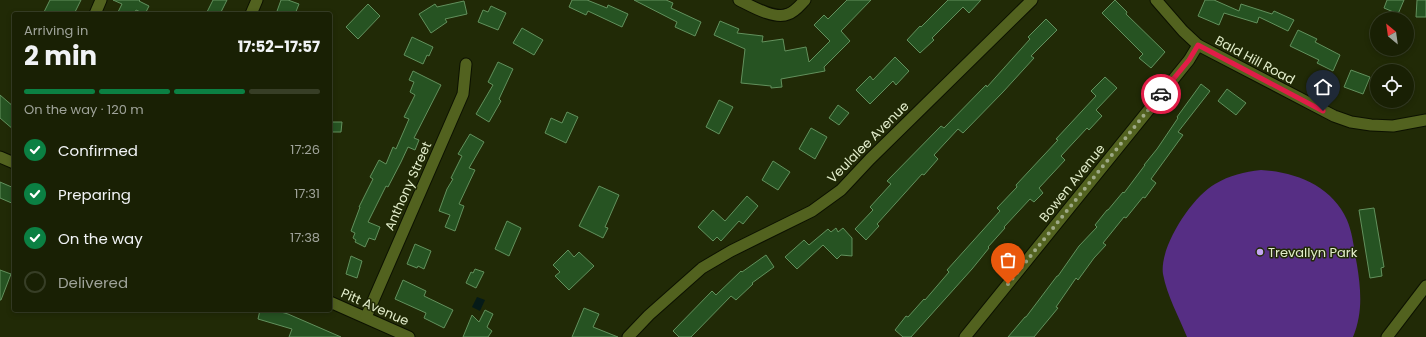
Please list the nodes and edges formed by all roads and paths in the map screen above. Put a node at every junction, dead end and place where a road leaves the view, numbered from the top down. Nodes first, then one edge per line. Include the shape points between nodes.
1 (101, 0) edge
2 (257, 0) edge
3 (738, 0) edge
4 (805, 0) edge
5 (1032, 0) edge
6 (1156, 0) edge
7 (96, 12) edge
8 (252, 12) edge
9 (1198, 45) junction
10 (466, 64) dead end
11 (1426, 120) edge
12 (0, 157) edge
13 (12, 162) edge
14 (1426, 286) edge
15 (332, 303) edge
16 (366, 317) junction
17 (409, 337) edge
18 (628, 337) edge
19 (965, 337) edge
20 (1388, 337) edge

1 - 7 street
2 - 8 street
3 - 4 street via 779,16 789,14
5 - 18 street, Veulalee Avenue via 841,190 812,211 702,268
6 - 9 street, Bald Hill Road
9 - 11 street, Bald Hill Road via 1323,111 1351,122 1393,126
9 - 19 street, Bowen Avenue via 1189,60
10 - 16 street, Anthony Street via 463,94
12 - 13 street
14 - 20 street
15 - 16 street, Pitt Avenue
16 - 17 street, Pitt Avenue

